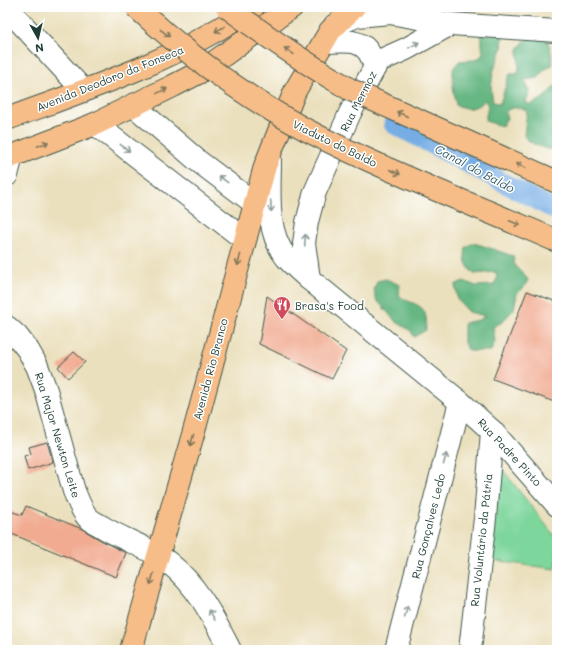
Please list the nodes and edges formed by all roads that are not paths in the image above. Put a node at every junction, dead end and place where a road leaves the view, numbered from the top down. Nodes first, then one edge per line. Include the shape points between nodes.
1 (136, 7) edge
2 (227, 7) edge
3 (253, 7) edge
4 (354, 7) edge
5 (7, 8) edge
6 (290, 9) edge
7 (451, 24) junction
8 (557, 31) edge
9 (330, 34) junction
10 (377, 64) junction
11 (84, 91) junction
12 (133, 105) junction
13 (7, 119) edge
14 (95, 124) junction
15 (270, 153) junction
16 (198, 161) junction
17 (9, 163) edge
18 (557, 182) edge
19 (176, 186) junction
20 (254, 202) junction
21 (244, 239) junction
22 (557, 241) edge
23 (309, 279) junction
24 (7, 327) edge
25 (460, 402) junction
26 (492, 431) junction
27 (557, 505) edge
28 (159, 556) junction
29 (131, 650) edge
30 (230, 650) edge
31 (396, 650) edge
32 (470, 650) edge

1 -> 22 main road, Viaduto do Baldo, bridge via 215,72 273,111 323,139
18 -> 2 main road, bridge via 351,90 320,73
3 -> 11 main road, Avenida Deodoro da Fonseca via 174,54
4 - 9 main road, Avenida Rio Branco
5 - 11 street
12 -> 6 main road via 200,72
7 - 8 street
7 - 9 street via 390,14 357,16
10 -> 7 street
9 - 10 street via 361,45 368,50
9 - 15 main road, Avenida Rio Branco via 295,91
23 -> 10 street, Rua Mermoz via 304,243 315,192 350,113
11 - 13 main road, Avenida Deodoro da Fonseca
12 - 14 main road
12 - 16 street
17 -> 14 main road
14 -> 19 street
15 - 20 main road, Avenida Rio Branco
15 -> 23 street via 272,220 277,240 286,256
16 - 19 street
20 -> 16 street
19 - 21 street
20 - 21 main road, Avenida Rio Branco
21 -> 28 main road, Avenida Rio Branco
23 - 25 street
24 - 28 street, Rua Major Newton Leite via 28,350 37,366 80,506 89,518 109,531
25 - 26 street, Rua Padre Pinto
31 -> 25 street, Rua Gonçalves Ledo
26 - 27 street, Rua Padre Pinto
26 - 32 street, Rua Voluntário da Pátria
28 -> 29 main road, Avenida Rio Branco
30 -> 28 street, Rua Major Newton Leite via 197,590 181,573

